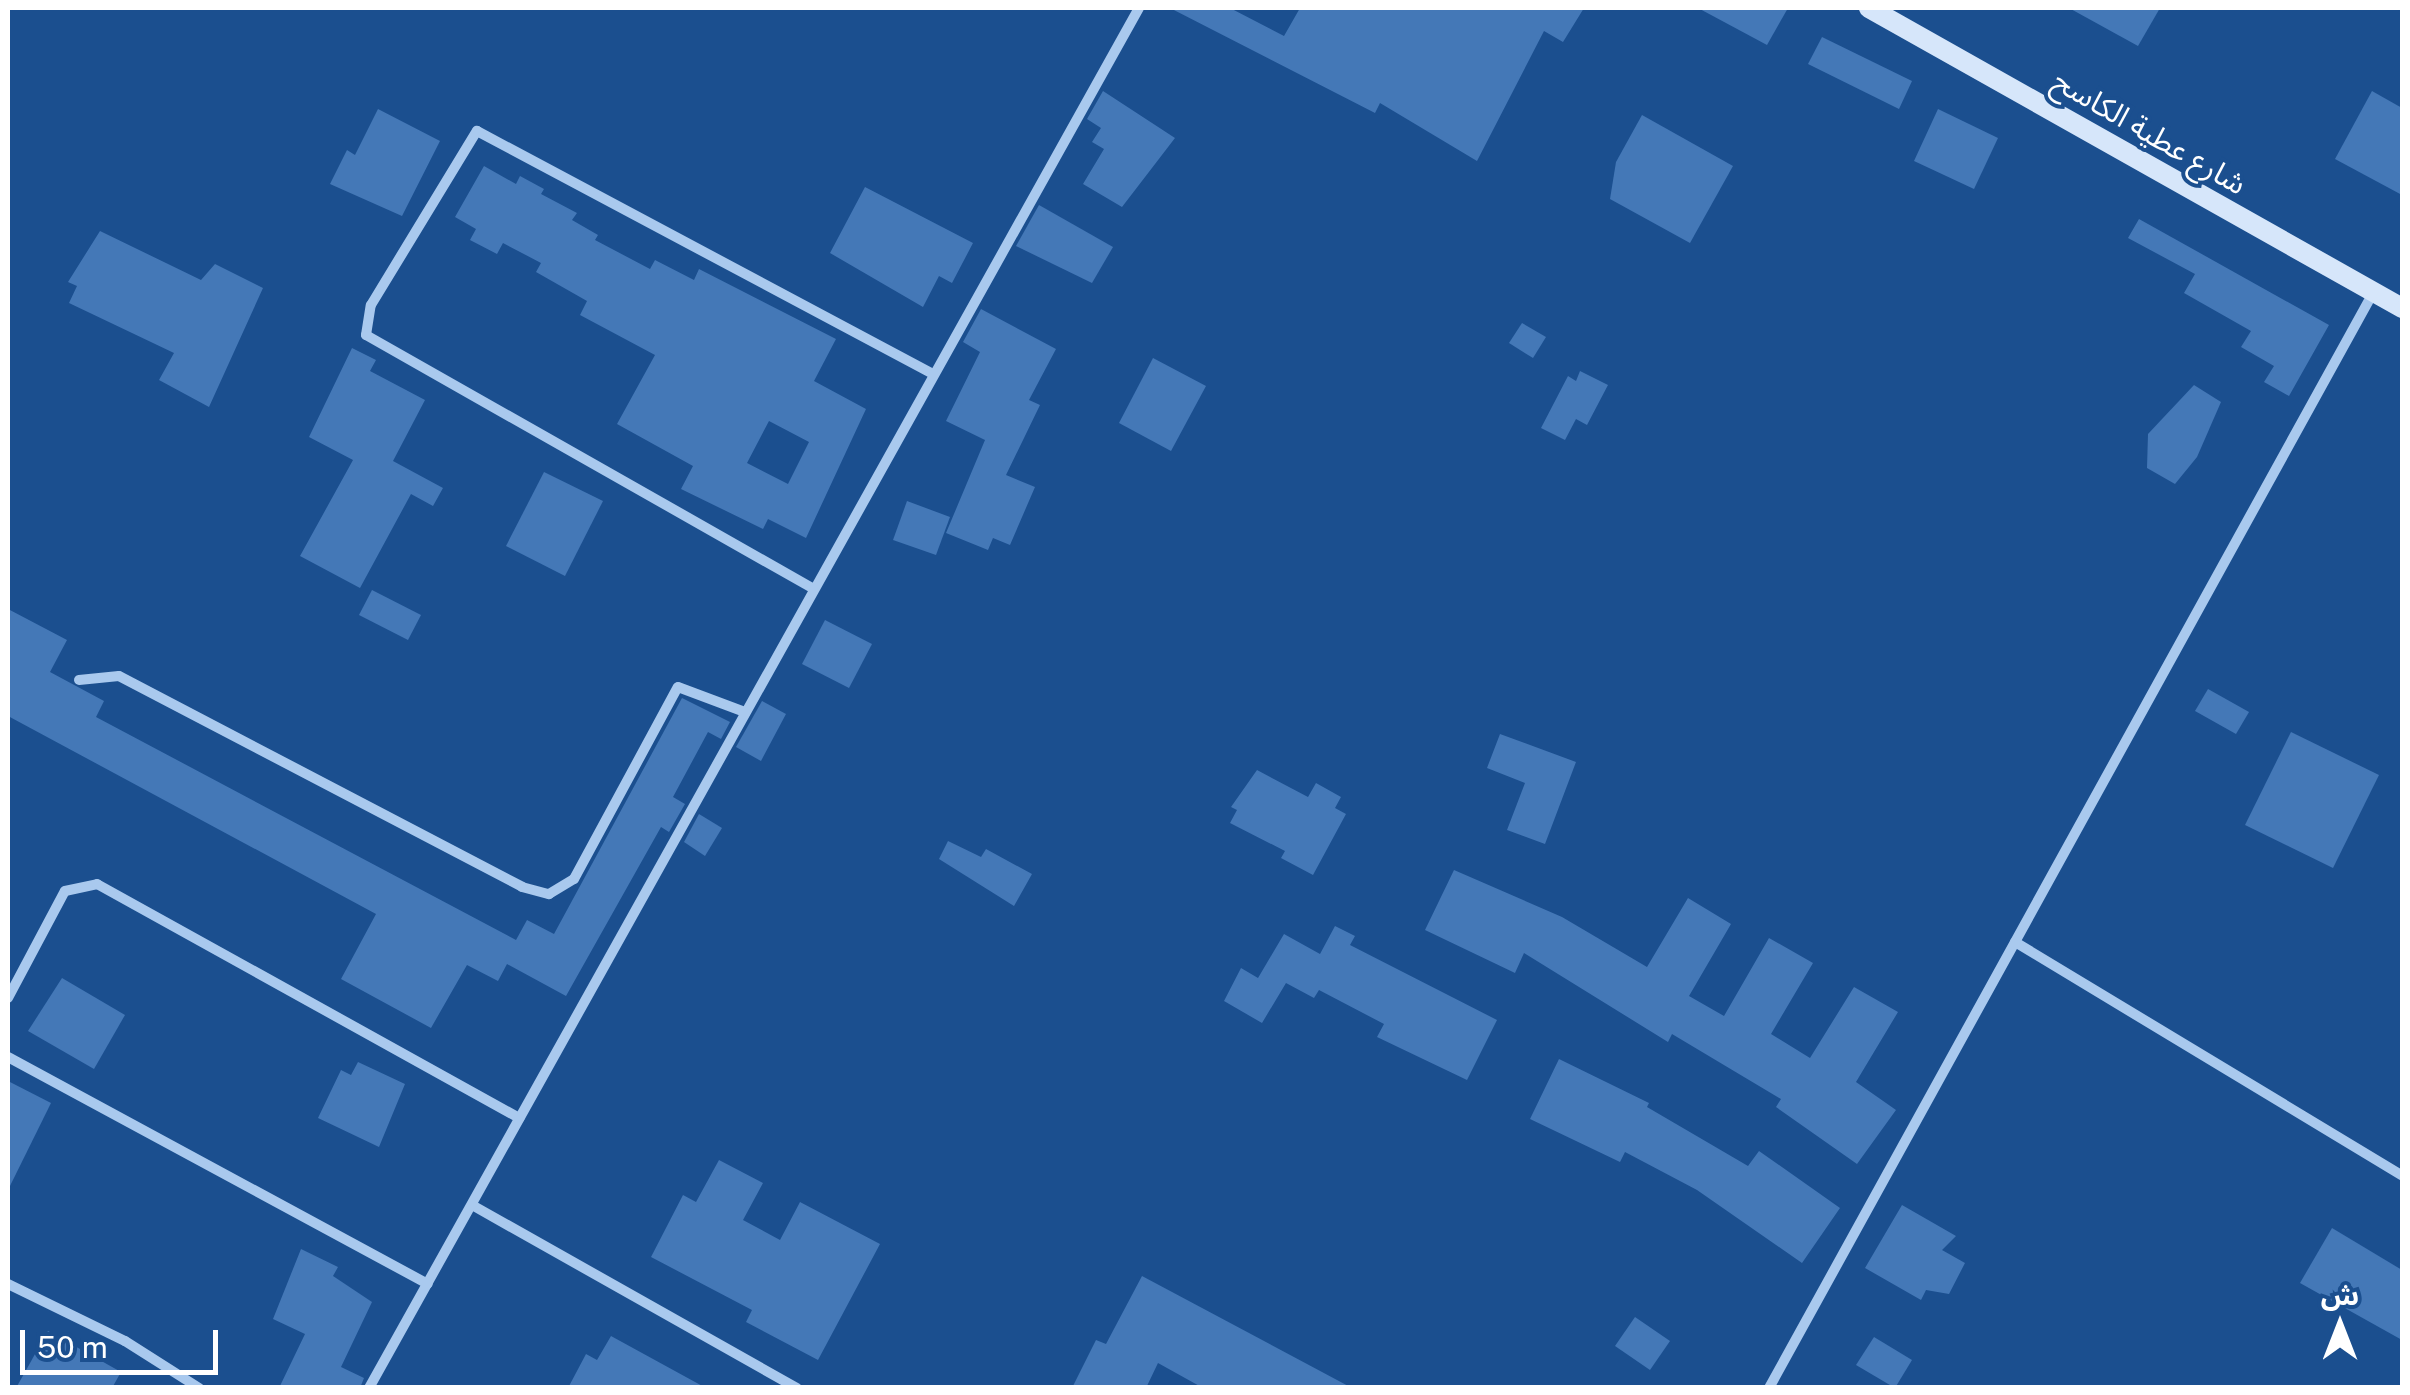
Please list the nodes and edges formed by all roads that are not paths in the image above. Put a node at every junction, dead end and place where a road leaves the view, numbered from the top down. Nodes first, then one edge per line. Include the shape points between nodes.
1 (1139, 8) edge
2 (1869, 8) edge
3 (2373, 293) junction
4 (2402, 308) edge
5 (933, 374) junction
6 (814, 589) junction
7 (78, 680) dead end
8 (745, 712) junction
9 (2015, 942) junction
10 (8, 998) edge
11 (8, 1058) edge
12 (520, 1118) junction
13 (2402, 1175) edge
14 (472, 1205) junction
15 (8, 1284) edge
16 (428, 1284) junction
17 (199, 1388) edge
18 (369, 1388) edge
19 (797, 1388) edge
20 (1769, 1388) edge

1 - 5 street
2 - 3 street, شارع عطية الكاسح
3 - 4 street, شارع عطية الكاسح
3 - 9 street
5 - 6 street
5 - 6 street via 477,131 371,305 366,336
6 - 8 street
7 - 8 street via 118,676 522,887 549,894 574,879 678,686
8 - 12 street
9 - 13 street
9 - 20 street
10 - 12 street via 65,892 97,884
11 - 16 street
12 - 14 street
14 - 16 street
14 - 19 street
15 - 17 street via 125,1341
16 - 18 street

